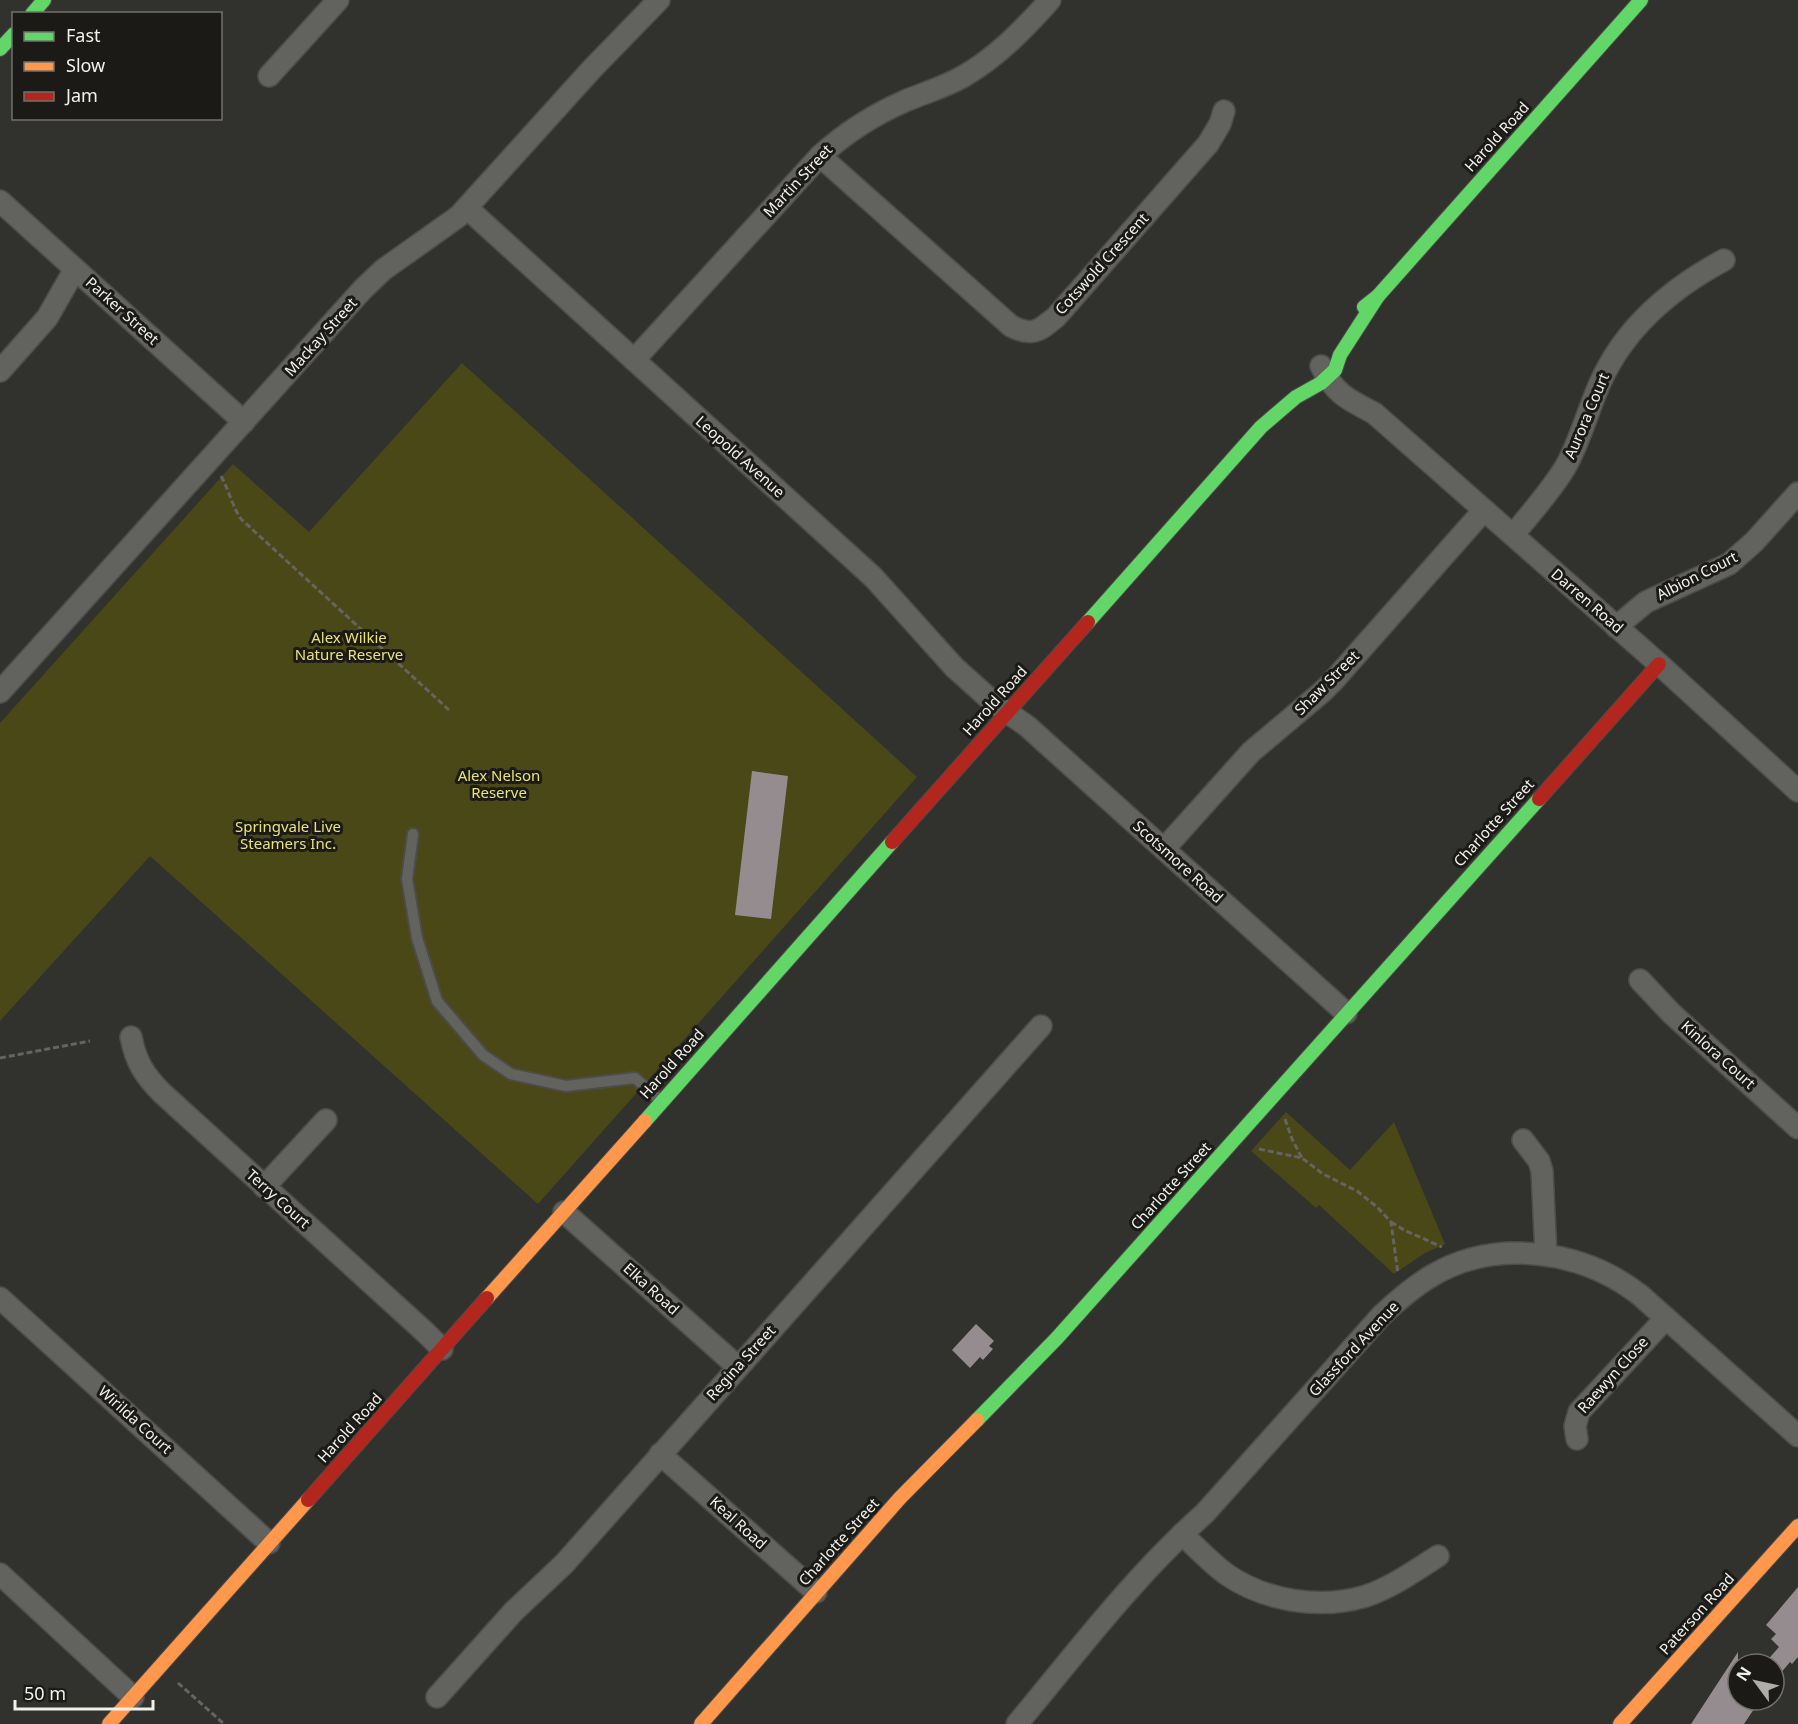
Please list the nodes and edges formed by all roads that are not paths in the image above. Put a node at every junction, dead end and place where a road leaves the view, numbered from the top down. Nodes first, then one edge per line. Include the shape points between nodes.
1 (44, 0) edge
2 (338, 0) edge
3 (659, 0) edge
4 (1050, 0) edge
5 (1641, 0) edge
6 (34, 12) edge
7 (12, 36) edge
8 (0, 49) edge
9 (269, 76) dead end
10 (1224, 111) dead end
11 (820, 156) junction
12 (0, 201) edge
13 (467, 208) junction
14 (1724, 260) dead end
15 (75, 269) junction
16 (1378, 296) junction
17 (1344, 323) dead end
18 (1330, 346) dead end
19 (634, 360) junction
20 (0, 371) edge
21 (1323, 372) junction
22 (1291, 384) dead end
23 (244, 422) junction
24 (1261, 427) junction
25 (1798, 493) edge
26 (1484, 510) junction
27 (1513, 536) junction
28 (1616, 627) junction
29 (1659, 664) junction
30 (0, 692) edge
31 (1008, 712) junction
32 (1798, 791) edge
33 (413, 834) dead end
34 (1164, 849) junction
35 (1640, 980) dead end
36 (1346, 1014) junction
37 (1041, 1026) dead end
38 (131, 1037) dead end
39 (662, 1101) junction
40 (326, 1120) dead end
41 (1798, 1128) edge
42 (1523, 1140) dead end
43 (264, 1187) junction
44 (564, 1212) junction
45 (1546, 1255) junction
46 (0, 1298) edge
47 (1666, 1318) junction
48 (442, 1349) junction
49 (738, 1367) junction
50 (1798, 1436) edge
51 (1577, 1439) dead end
52 (660, 1454) junction
53 (1798, 1526) edge
54 (1182, 1534) junction
55 (269, 1543) junction
56 (1438, 1556) dead end
57 (0, 1574) edge
58 (816, 1592) junction
59 (437, 1696) dead end
60 (133, 1697) junction
61 (109, 1724) edge
62 (700, 1724) edge
63 (1017, 1724) edge
64 (1620, 1724) edge

1 - 6 street
2 - 9 street
3 - 13 street, Mackay Street
4 - 11 street, Martin Street via 983,64 942,87 883,111 847,133
5 - 16 street, Harold Road
7 - 8 street
10 - 11 street, Cotswold Crescent via 1208,144 1071,300 1045,326 1027,333 1011,326
11 - 19 street, Martin Street
12 - 15 street, Parker Street
13 - 19 street, Leopold Avenue
13 - 23 street, Mackay Street via 376,276
14 - 27 street, Aurora Court via 1666,297 1623,343 1602,378 1566,465
15 - 20 street via 47,318
15 - 23 street, Parker Street
16 - 17 street, Harold Road
16 - 21 street, Harold Road via 1340,355
18 - 21 street
19 - 31 street, Leopold Avenue via 873,577 945,658
21 - 24 street, Harold Road
21 - 26 street, Darren Road via 1358,389 1374,412
22 - 24 street, Harold Road via 1278,396
23 - 30 street, Mackay Street
24 - 31 street, Harold Road
25 - 28 street, Albion Court via 1729,564 1646,602
26 - 27 street, Darren Road
26 - 34 street, Shaw Street via 1334,680 1251,752
27 - 28 street, Darren Road
28 - 29 street, Darren Road
29 - 32 street, Darren Road
29 - 36 street, Charlotte Street
31 - 34 street, Scotsmore Road
31 - 39 street, Harold Road
33 - 39 lane via 407,879 420,948 437,1001 483,1055 511,1074 566,1086 635,1078
34 - 36 street, Scotsmore Road
35 - 41 street, Kinlora Court
36 - 58 street, Charlotte Street via 1057,1338 900,1498
37 - 49 street, Regina Street
38 - 43 street, Terry Court via 134,1055 150,1081
39 - 44 street, Harold Road
40 - 43 street
42 - 45 street via 1542,1171
43 - 48 street, Terry Court
44 - 48 street, Harold Road
44 - 49 street, Elka Road
45 - 47 street, Glassford Avenue via 1585,1264 1614,1277
45 - 54 street, Glassford Avenue via 1500,1254 1474,1259 1441,1271 1413,1288 1382,1315 1212,1506
46 - 55 street, Wirilda Court
47 - 50 street, Glassford Avenue
47 - 51 street, Raewyn Close via 1579,1412
48 - 55 street, Harold Road
49 - 52 street, Regina Street
52 - 58 street, Keal Road
52 - 59 street, Regina Street via 564,1564 514,1611
53 - 64 street, Paterson Road
54 - 56 street via 1210,1561 1243,1584 1300,1602 1366,1596
54 - 63 street, Glassford Avenue via 1139,1577
55 - 60 street, Harold Road
57 - 60 street
58 - 62 street, Charlotte Street
60 - 61 street, Harold Road

